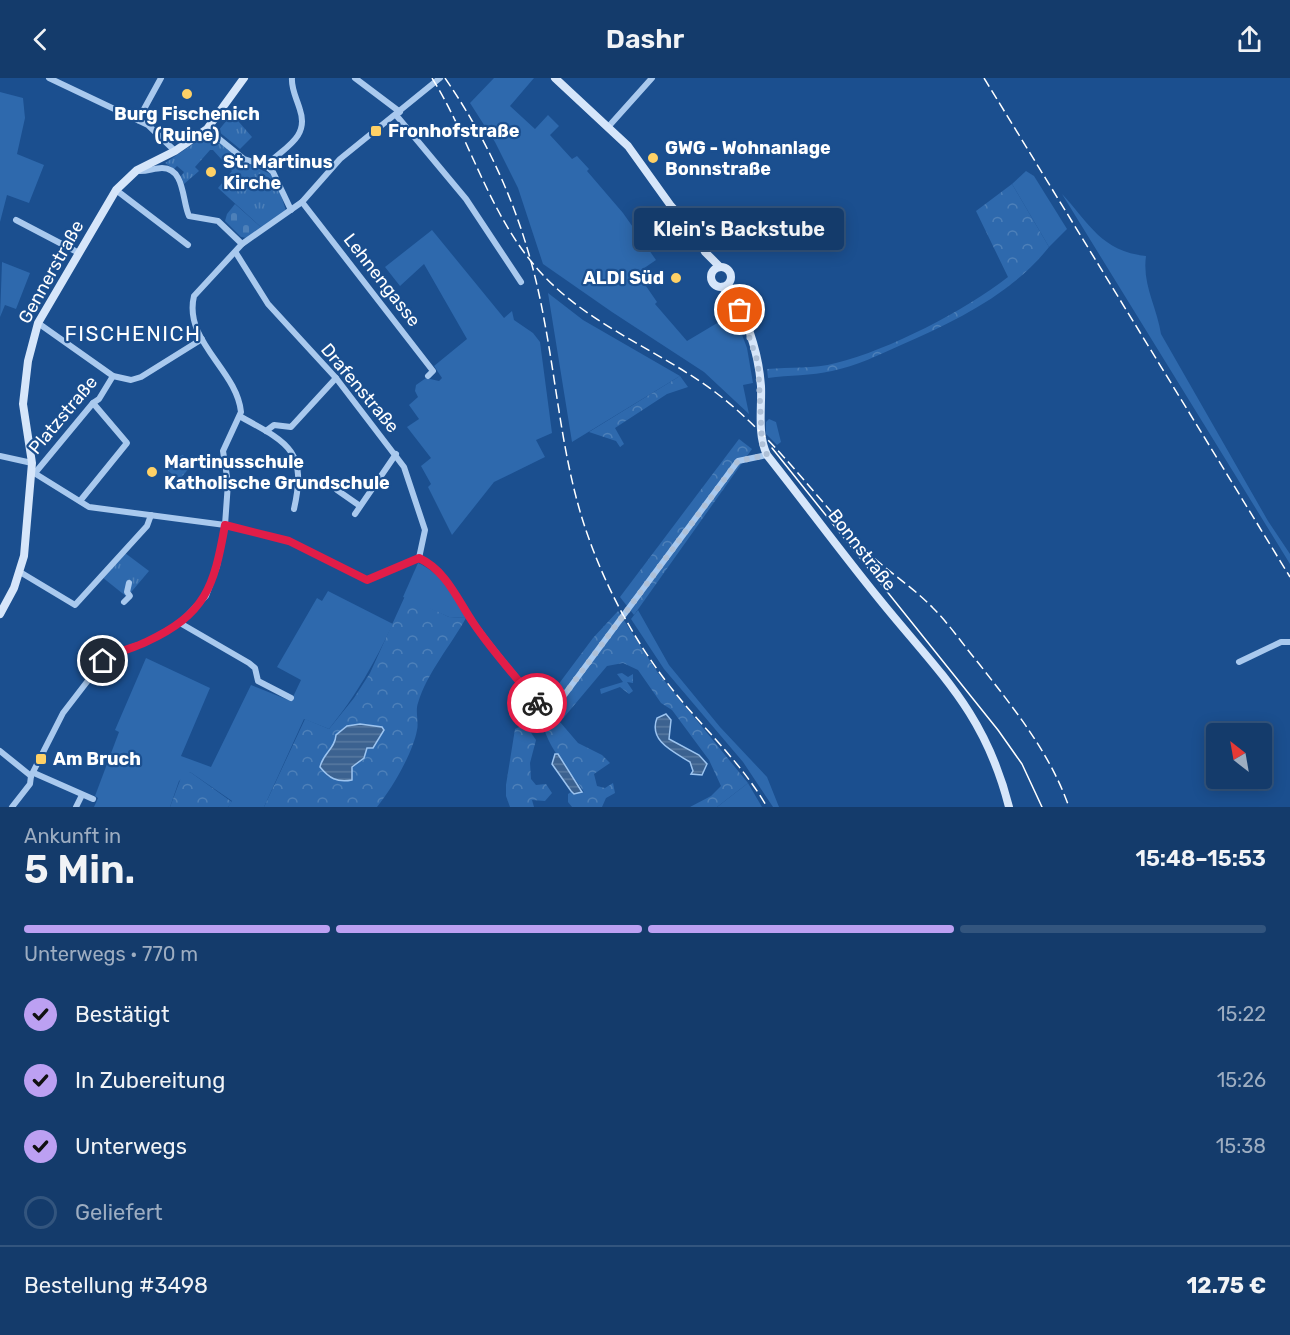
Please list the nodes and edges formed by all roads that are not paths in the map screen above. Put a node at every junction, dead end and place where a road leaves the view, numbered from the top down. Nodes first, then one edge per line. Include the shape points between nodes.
1 (49, 78) edge
2 (160, 78) edge
3 (244, 78) edge
4 (292, 78) edge
5 (355, 78) edge
6 (440, 78) edge
7 (555, 78) edge
8 (652, 78) edge
9 (398, 113) junction
10 (138, 120) junction
11 (609, 126) junction
12 (207, 129) junction
13 (175, 151) junction
14 (266, 166) junction
15 (137, 170) junction
16 (116, 190) junction
17 (302, 202) junction
18 (291, 210) junction
19 (16, 220) dead end
20 (188, 244) dead end
21 (242, 244) junction
22 (705, 252) junction
23 (79, 253) junction
24 (236, 253) junction
25 (720, 267) junction
26 (712, 273) junction
27 (520, 282) dead end
28 (730, 282) junction
29 (722, 287) junction
30 (732, 297) junction
31 (38, 323) junction
32 (202, 339) junction
33 (428, 376) dead end
34 (116, 377) junction
35 (336, 378) junction
36 (93, 403) junction
37 (241, 417) junction
38 (266, 431) junction
39 (396, 454) junction
40 (767, 455) junction
41 (0, 456) edge
42 (32, 469) junction
43 (337, 490) dead end
44 (80, 501) junction
45 (360, 506) junction
46 (294, 509) dead end
47 (355, 514) dead end
48 (151, 515) junction
49 (225, 525) junction
50 (419, 558) junction
51 (20, 572) junction
52 (129, 583) dead end
53 (124, 602) dead end
54 (0, 614) edge
55 (180, 623) junction
56 (1290, 642) edge
57 (1239, 662) dead end
58 (291, 698) dead end
59 (0, 751) edge
60 (32, 775) junction
61 (82, 795) junction
62 (93, 799) dead end
63 (12, 807) edge
64 (76, 807) edge
65 (1009, 807) edge

1 - 10 street
2 - 10 street
3 - 12 main road, Gennerstraße
4 - 14 street via 302,114 299,133 292,146
5 - 9 street
6 - 9 street
7 - 11 main road
8 - 11 street
9 - 17 street via 339,159
9 - 27 street via 466,199
10 - 13 street
11 - 22 main road via 684,224 694,231
12 - 13 main road, Gennerstraße
12 - 14 street via 244,159
13 - 15 main road, Gennerstraße
14 - 18 street via 276,176
15 - 16 main road, Gennerstraße
15 - 21 street via 171,170 181,184 189,216 218,221
16 - 20 street
16 - 23 main road, Gennerstraße
17 - 18 street
17 - 33 street, Lehnengasse via 433,371
18 - 21 street
19 - 23 street
21 - 24 street
22 - 25 main road
22 - 26 main road
23 - 31 main road, Gennerstraße
24 - 32 street via 194,296 192,312
24 - 35 street, Drafenstraße via 268,304
25 - 26 main road
25 - 28 main road via 731,272
26 - 29 main road via 713,282
28 - 29 main road
28 - 30 main road, Bonnstraße
29 - 30 main road, Bonnstraße
30 - 40 main road, Bonnstraße via 754,348 760,383 762,443
31 - 34 street, Platzstraße
31 - 42 main road, Gennerstraße via 23,404
32 - 34 street via 141,377
32 - 37 street via 230,380
34 - 36 street, Platzstraße
35 - 38 street via 291,427 274,425
35 - 39 street, Drafenstraße
36 - 42 street, Platzstraße
36 - 44 street via 128,443
37 - 38 street
37 - 49 street via 223,451 228,483
38 - 46 street via 283,442 296,459 299,481
39 - 45 street
39 - 50 street, Drafenstraße via 409,479 425,530
40 - 50 street via 738,461 548,717 474,625 455,591
40 - 65 main road, Bonnstraße via 959,695 994,755
41 - 42 street
42 - 44 street
42 - 51 main road, Gennerstraße
43 - 45 street
44 - 48 street via 93,508
45 - 47 street
48 - 49 street
48 - 51 street via 147,526 75,605
49 - 50 street via 295,543 367,580
49 - 55 street via 211,586 200,605
51 - 54 main road, Gennerstraße
52 - 53 street via 130,596
55 - 58 street via 249,663 255,668 258,681
55 - 60 street via 103,661 63,713
56 - 57 street via 1281,642
59 - 60 street
60 - 61 street
60 - 63 street via 30,784
61 - 62 street
61 - 64 street

